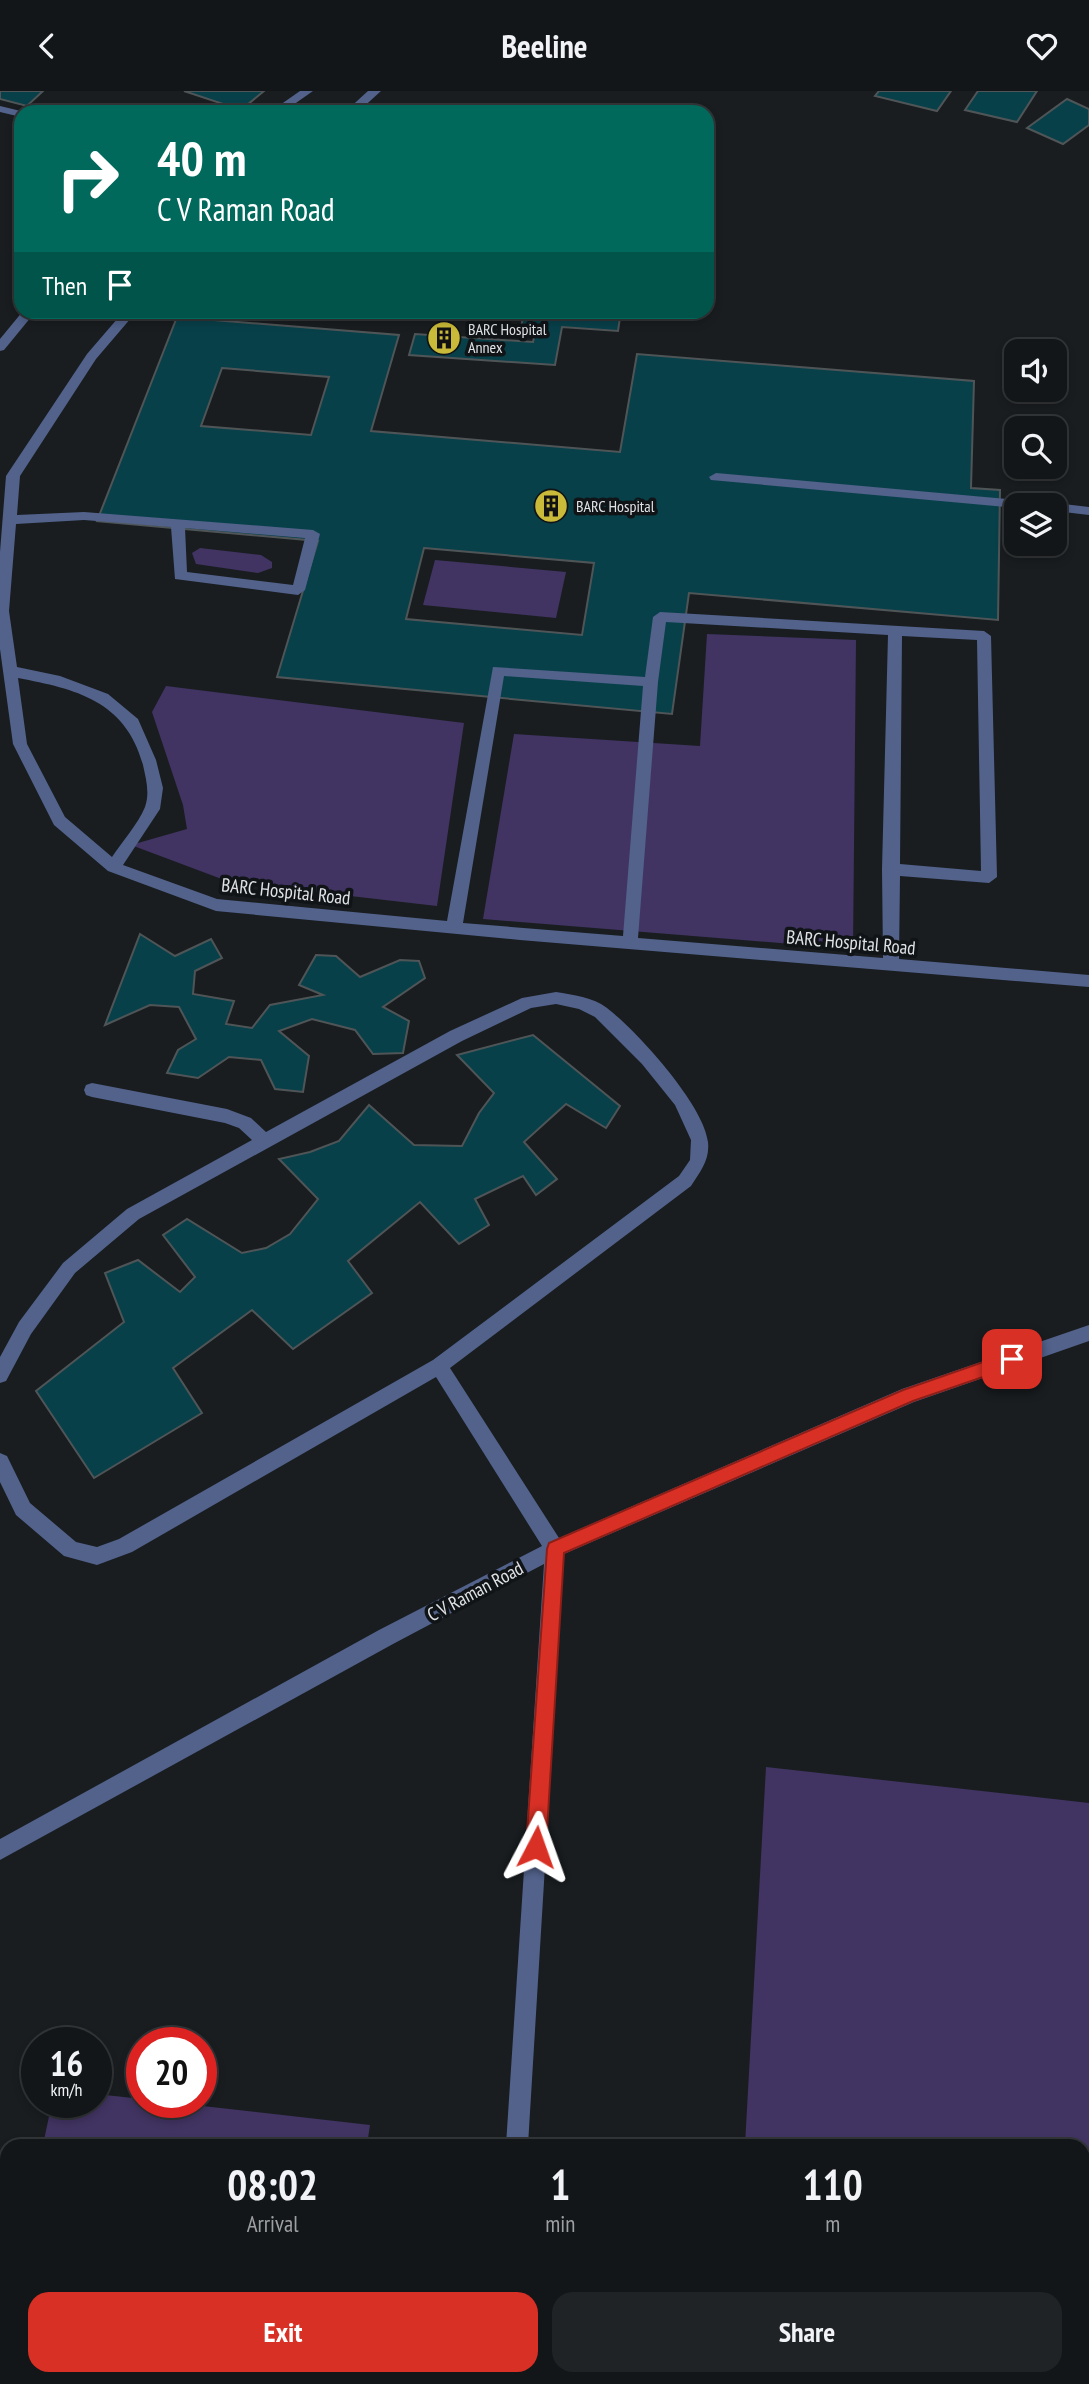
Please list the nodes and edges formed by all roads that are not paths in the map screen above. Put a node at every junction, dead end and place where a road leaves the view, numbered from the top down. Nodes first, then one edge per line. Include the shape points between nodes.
1 (307, 91) edge
2 (375, 91) edge
3 (286, 105) edge
4 (359, 105) edge
5 (23, 319) edge
6 (124, 319) edge
7 (0, 347) edge
8 (716, 477) dead end
9 (1004, 503) edge
10 (1067, 508) edge
11 (1089, 511) edge
12 (9, 520) junction
13 (178, 524) junction
14 (895, 629) junction
15 (10, 671) junction
16 (651, 682) junction
17 (113, 867) junction
18 (890, 869) junction
19 (454, 928) junction
20 (629, 943) junction
21 (891, 964) junction
22 (1089, 981) edge
23 (92, 1090) dead end
24 (264, 1141) junction
25 (1089, 1333) edge
26 (439, 1366) junction
27 (0, 1375) edge
28 (0, 1462) edge
29 (555, 1549) junction
30 (0, 1850) edge
31 (517, 2139) edge

1 - 3 street
2 - 4 street
5 - 7 street
6 - 12 street, BARC Hospital Road via 91,358 13,476
8 - 9 street
10 - 11 street
12 - 13 street via 84,516
12 - 15 street, BARC Hospital Road via 2,611
13 - 13 street via 313,534 298,590 180,576
14 - 16 street via 660,617
14 - 18 street
14 - 18 street via 984,636 989,877
15 - 17 street, BARC Hospital Road via 20,744 59,821
15 - 17 street via 55,680 103,698 131,719 156,788 152,809
16 - 19 street via 498,671
16 - 20 street
17 - 19 street, BARC Hospital Road via 216,905
18 - 21 street
19 - 20 street, BARC Hospital Road
20 - 21 street, BARC Hospital Road
21 - 22 street, BARC Hospital Road
23 - 24 street via 227,1116 245,1123
24 - 26 street via 456,1036 528,1002 556,997 601,1012 687,1104 700,1138 699,1159 685,1181
24 - 27 street via 133,1214 69,1268 25,1328
25 - 29 street, C V Raman Road via 909,1395
26 - 28 street via 125,1546 97,1556 71,1550 23,1509
26 - 29 street
29 - 30 street, C V Raman Road
29 - 31 street

